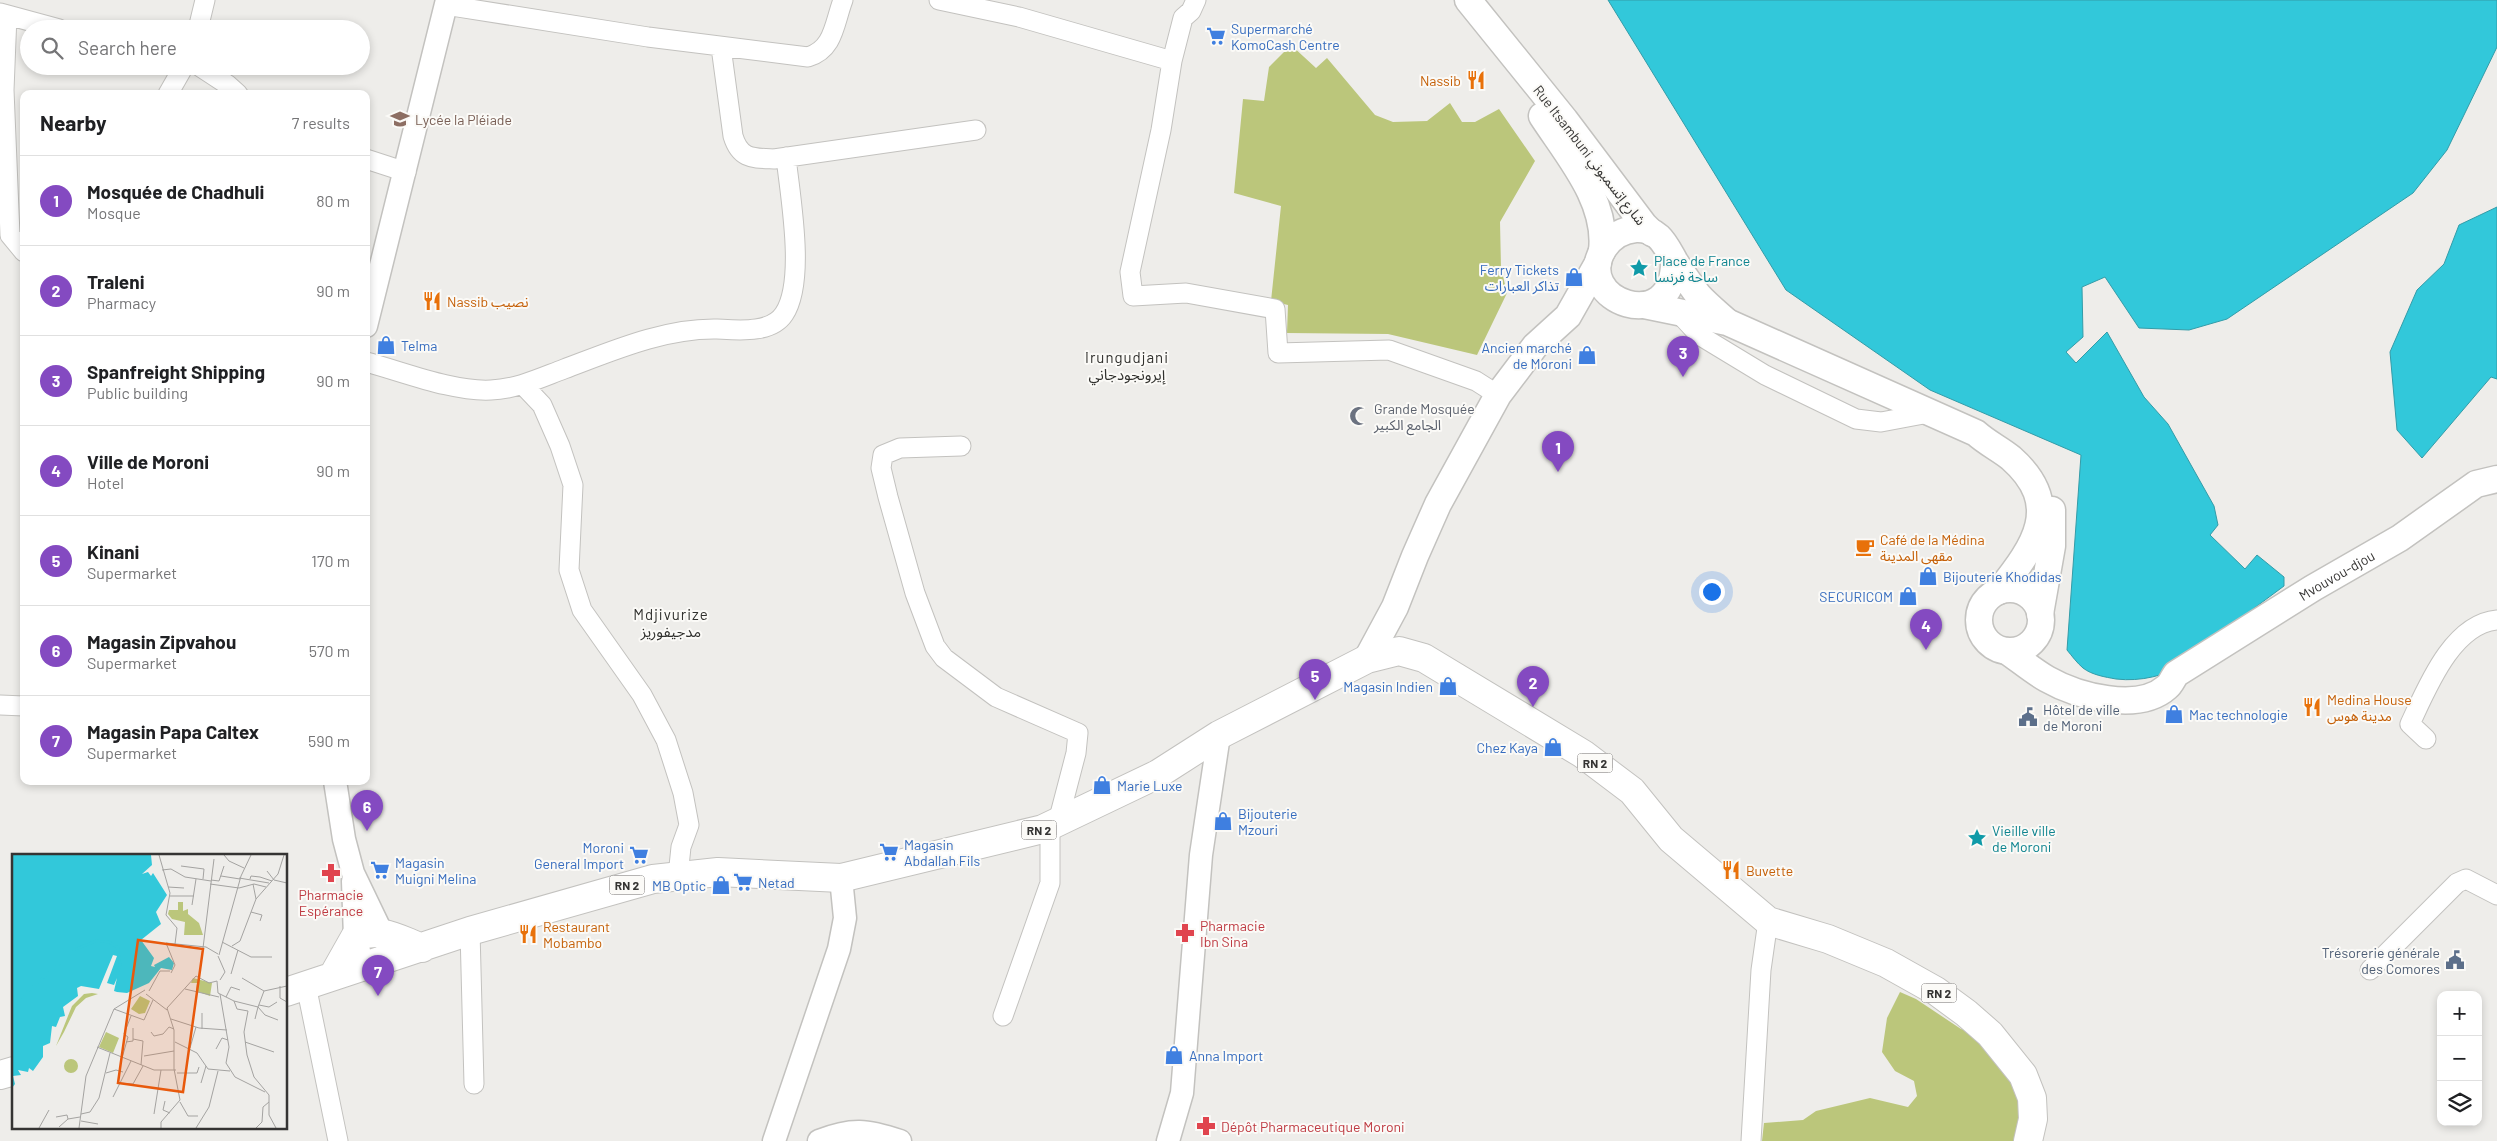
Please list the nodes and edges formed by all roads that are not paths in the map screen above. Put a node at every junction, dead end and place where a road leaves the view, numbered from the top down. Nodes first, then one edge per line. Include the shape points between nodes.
1 (205, 0) edge
2 (843, 0) edge
3 (940, 0) edge
4 (1196, 0) edge
5 (1468, 0) edge
6 (446, 2) edge
7 (3, 14) edge
8 (25, 20) edge
9 (200, 20) edge
10 (721, 47) junction
11 (1172, 60) junction
12 (179, 75) edge
13 (212, 75) edge
14 (1529, 78) junction
15 (170, 90) edge
16 (232, 90) edge
17 (976, 130) dead end
18 (786, 157) junction
19 (370, 160) edge
20 (406, 172) junction
21 (1652, 232) junction
22 (20, 247) edge
23 (1600, 257) junction
24 (1674, 260) junction
25 (1632, 304) junction
26 (1676, 310) junction
27 (370, 311) edge
28 (1568, 316) junction
29 (1726, 322) junction
30 (370, 363) edge
31 (523, 385) junction
32 (1498, 395) junction
33 (1929, 413) junction
34 (1976, 433) junction
35 (961, 446) dead end
36 (2497, 479) edge
37 (1999, 591) junction
38 (1395, 607) junction
39 (2040, 620) junction
40 (2497, 620) edge
41 (2007, 650) junction
42 (1409, 653) junction
43 (1367, 659) junction
44 (2176, 674) junction
45 (0, 705) edge
46 (20, 706) edge
47 (1218, 735) junction
48 (2426, 740) dead end
49 (336, 785) edge
50 (1054, 824) junction
51 (353, 873) junction
52 (678, 876) junction
53 (841, 878) junction
54 (2497, 895) edge
55 (1768, 921) junction
56 (382, 932) junction
57 (470, 932) junction
58 (355, 937) junction
59 (422, 948) junction
60 (393, 958) junction
61 (363, 966) junction
62 (2370, 970) dead end
63 (333, 976) junction
64 (296, 988) edge
65 (1002, 1016) dead end
66 (474, 1084) dead end
67 (338, 1141) edge
68 (775, 1141) edge
69 (819, 1141) edge
70 (900, 1141) edge
71 (1168, 1141) edge
72 (1751, 1141) edge
73 (2028, 1141) edge

1 - 9 street
2 - 10 street via 828,44 820,53 808,57
3 - 11 street via 1019,17
4 - 11 street via 1191,12 1183,18
5 - 14 main road, Rue Itsambuni شارع إتسمبوني
6 - 10 street
6 - 20 street
7 - 8 street
7 - 22 street via 10,235
10 - 18 street via 729,121 736,145 741,153 748,156
11 - 32 street via 1161,130 1130,272 1134,296 1186,293 1275,309 1278,354 1389,350 1476,381
12 - 15 street
13 - 16 street
14 - 21 main road, Rue Itsambuni شارع إتسمبوني
14 - 23 main road, Rue Itsambuni شارع إتسمبوني via 1539,112 1594,202 1602,230
17 - 18 street
18 - 31 street via 794,231 794,274 787,308 776,322 756,329 697,329 669,334
19 - 20 street
20 - 27 street
21 - 23 main road via 1641,229 1618,234 1608,241
21 - 24 main road via 1670,249
23 - 25 main road via 1599,275 1603,286 1610,296
23 - 28 main road
24 - 25 main road via 1668,289 1655,301
24 - 29 main road via 1699,296
25 - 26 main road
25 - 28 main road
26 - 29 main road
26 - 33 street via 1699,336 1765,375 1856,419 1891,421
28 - 32 main road via 1535,346
29 - 33 main road
30 - 31 street via 456,387 490,390
31 - 52 street via 542,405 573,485 568,570 582,610 642,695 666,740 689,825 681,846
32 - 38 main road via 1438,504
33 - 34 main road
34 - 37 main road via 2020,467 2032,481 2039,503 2038,534
34 - 39 main road via 1996,434 2018,444 2034,459 2050,499 2052,546
35 - 50 street via 900,448 883,455 881,468 888,498 923,616 935,646 944,658 996,697 1078,733 1076,753
36 - 44 main road, Mvouvou-djou via 2476,484 2400,538
37 - 39 main road via 2008,589 2025,593 2032,598
37 - 41 main road via 1983,604 1979,624 1989,642
38 - 42 main road
38 - 43 main road
39 - 41 main road via 2032,642
39 - 44 main road, Mvouvou-djou via 2049,658 2074,677 2122,690
40 - 48 street via 2484,621 2461,638 2436,671 2410,724
41 - 44 main road, Mvouvou-djou via 2054,682 2085,696 2132,700 2167,687
42 - 43 main road, RN 2 via 1390,652
42 - 55 main road, RN 2 via 1424,658 1583,754 1632,792 1671,838
43 - 47 main road, RN 2
45 - 46 street
47 - 50 main road, RN 2 via 1158,774
47 - 71 street via 1202,855 1182,1093
49 - 51 street
50 - 53 main road, RN 2
50 - 65 street via 1050,883
51 - 56 street
51 - 58 street
52 - 53 main road, RN 2 via 718,872
52 - 57 main road, RN 2 via 617,888
53 - 68 street via 845,918 839,950
54 - 62 street via 2466,879 2457,883
55 - 72 street via 1761,970
55 - 73 main road, RN 2 via 1828,939 1886,962 1966,1013 1990,1034 2023,1075 2032,1098 2033,1119
56 - 58 main road
56 - 59 main road
56 - 60 street
57 - 59 main road, RN 2
57 - 66 street
58 - 61 street
58 - 63 main road
59 - 60 main road, RN 2
60 - 61 main road, RN 2
61 - 63 main road, RN 2
63 - 64 main road, RN 2
64 - 67 street
69 - 70 street via 842,1132 864,1131

